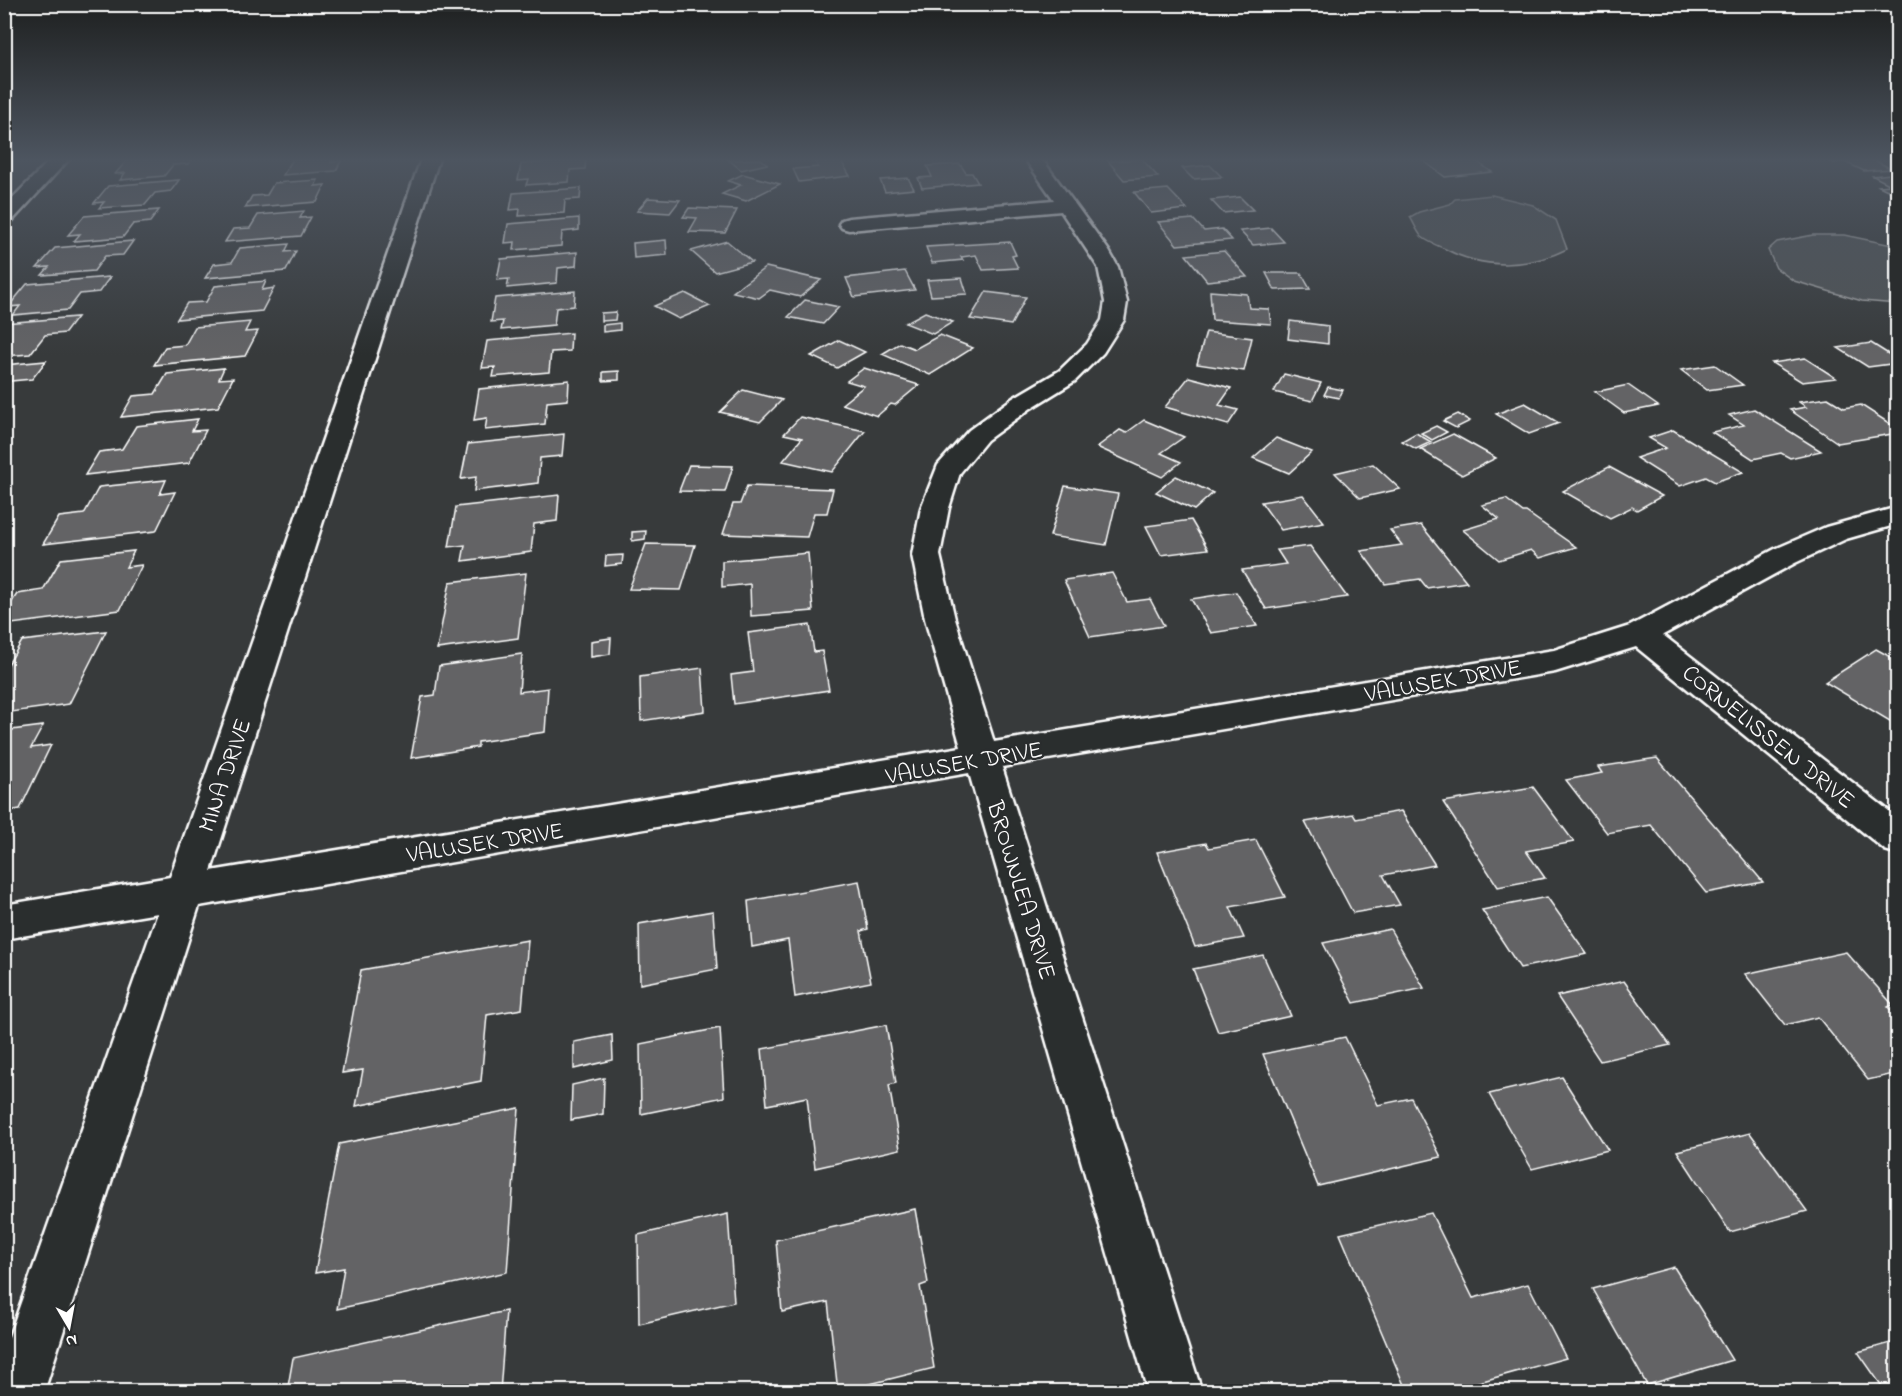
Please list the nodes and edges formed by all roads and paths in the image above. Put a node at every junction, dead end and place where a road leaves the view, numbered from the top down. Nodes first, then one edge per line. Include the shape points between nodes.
1 (408, 224) edge
2 (1079, 224) edge
3 (1898, 515) edge
4 (1641, 634) junction
5 (982, 759) junction
6 (1898, 839) edge
7 (184, 893) junction
8 (4, 922) edge
9 (17, 1392) edge
10 (1175, 1392) edge

1 - 7 street, MINA DRIVE
2 - 5 street, BROWNLEA DRIVE via 1108,267 1116,302 1113,320 1095,348 1067,376 978,435 947,471 926,555 940,619
3 - 4 street, VALUSEK DRIVE via 1836,533 1785,556
4 - 5 street, VALUSEK DRIVE via 1555,661
4 - 6 street, CORNELISSEN DRIVE
5 - 7 street, VALUSEK DRIVE
5 - 10 street, BROWNLEA DRIVE
7 - 8 street, VALUSEK DRIVE
7 - 9 street, MINA DRIVE

